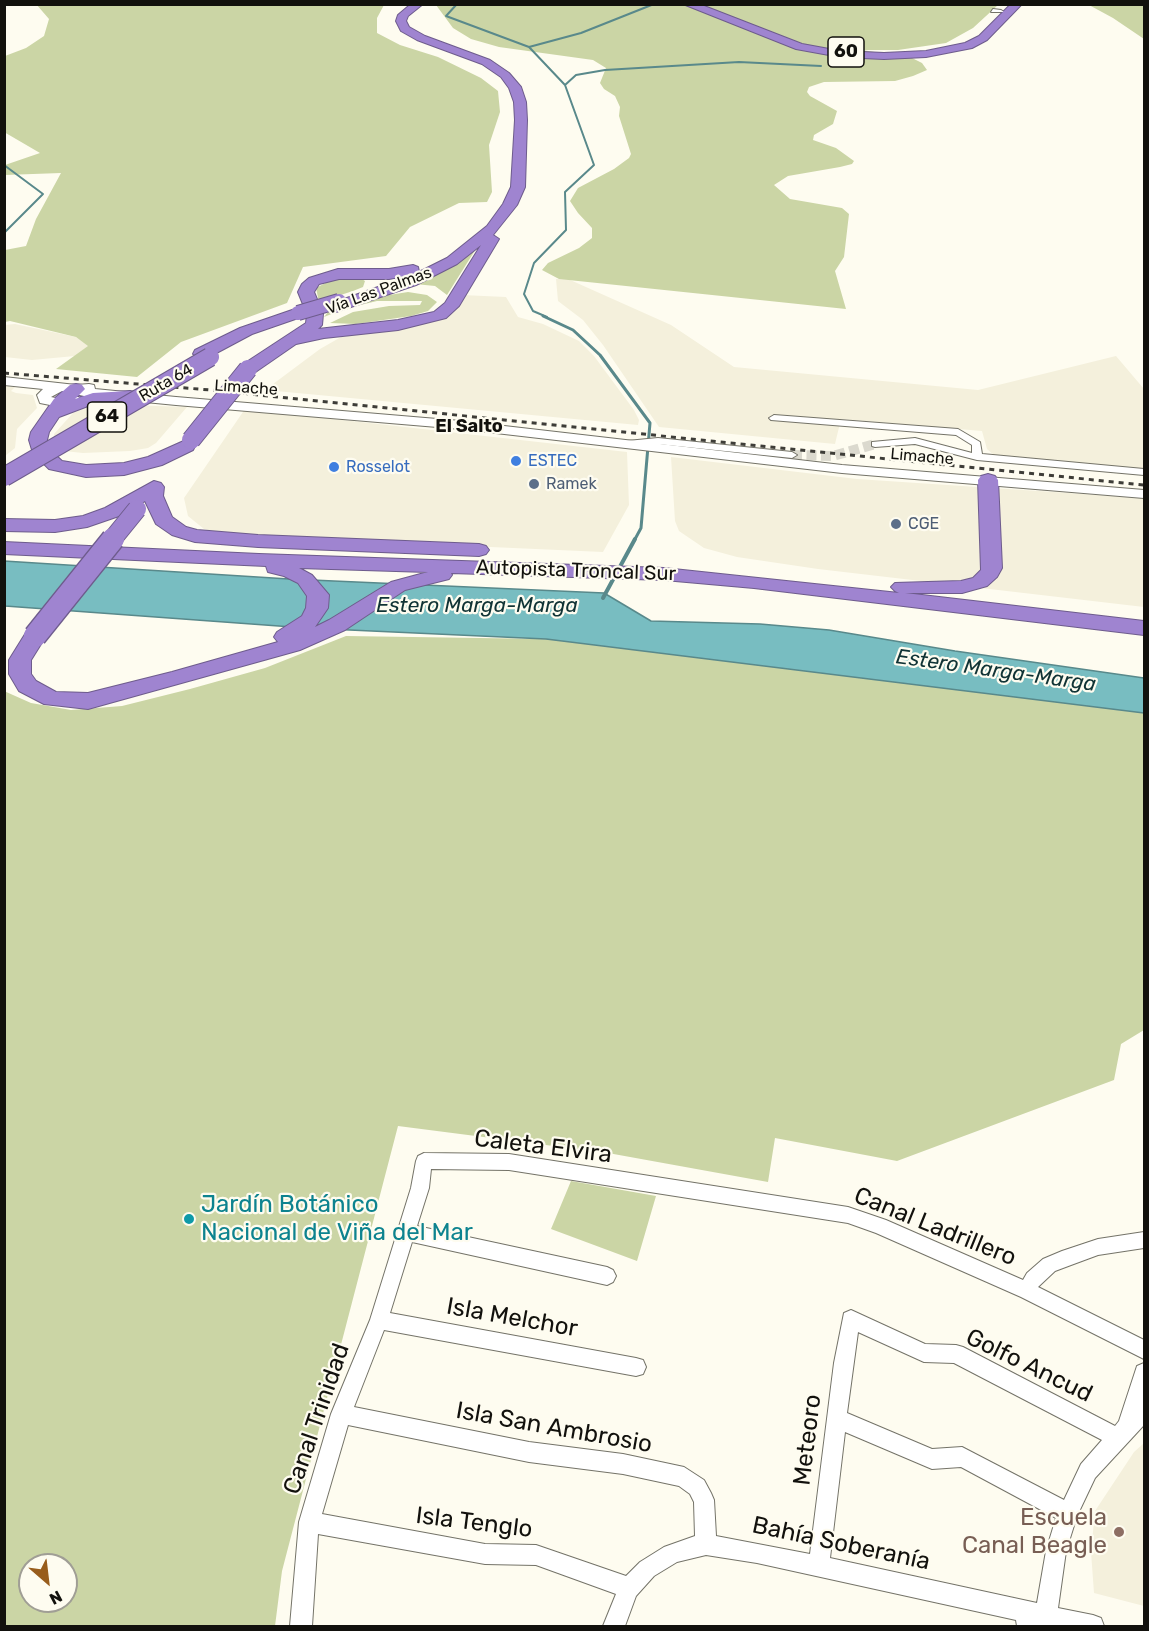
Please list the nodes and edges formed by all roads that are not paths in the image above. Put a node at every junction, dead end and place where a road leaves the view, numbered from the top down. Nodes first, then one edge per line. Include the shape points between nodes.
1 (409, 4) edge
2 (418, 4) edge
3 (688, 4) edge
4 (698, 4) edge
5 (1017, 4) edge
6 (1001, 9) edge
7 (503, 216) junction
8 (444, 258) junction
9 (344, 273) junction
10 (384, 292) junction
11 (356, 295) junction
12 (336, 304) junction
13 (306, 321) junction
14 (293, 340) junction
15 (205, 356) junction
16 (4, 381) edge
17 (70, 395) junction
18 (130, 396) joint
19 (306, 410) junction
20 (774, 418) dead end
21 (188, 443) junction
22 (660, 444) junction
23 (875, 444) tunnel mouth
24 (792, 455) tunnel mouth
25 (977, 457) junction
26 (4, 467) edge
27 (1144, 472) edge
28 (4, 477) edge
29 (988, 480) junction
30 (154, 487) junction
31 (1144, 494) edge
32 (4, 525) edge
33 (4, 537) edge
34 (4, 549) edge
35 (608, 570) junction
36 (662, 573) junction
37 (894, 587) junction
38 (1144, 618) edge
39 (1144, 628) edge
40 (31, 641) junction
41 (658, 1186) joint
42 (406, 1232) junction
43 (1144, 1240) edge
44 (607, 1276) dead end
45 (1027, 1291) junction
46 (851, 1319) joint
47 (379, 1320) junction
48 (1144, 1350) edge
49 (636, 1367) dead end
50 (1144, 1373) edge
51 (1144, 1412) edge
52 (341, 1414) junction
53 (837, 1419) junction
54 (1122, 1432) junction
55 (1068, 1513) junction
56 (309, 1522) junction
57 (706, 1545) junction
58 (819, 1568) junction
59 (628, 1589) junction
60 (1033, 1617) edge
61 (301, 1626) edge
62 (614, 1626) edge
63 (1093, 1626) edge

1 - 8 highway, Vía Las Palmas via 393,18 399,31 490,70 507,86 512,101 509,174 503,197 481,228
2 - 7 highway, Vía Las Palmas via 403,15 405,29 486,62 506,75 517,92 520,174
3 - 5 highway, 60 via 800,46 850,55 907,58 974,44
4 - 6 highway, 60 via 794,42 873,53 916,52 958,45 974,37
7 - 10 highway, Vía Las Palmas / 64 via 452,261
7 - 14 highway via 453,304 444,312 398,325
8 - 9 highway via 401,273
8 - 11 highway, Vía Las Palmas / 64 via 402,280
9 - 11 highway via 359,274 370,281 368,288
9 - 13 highway via 319,279 307,287 306,296 315,314
10 - 12 highway, Vía Las Palmas / 64
10 - 13 highway via 433,294 441,302 439,307 418,317 371,325 332,327
11 - 12 highway, Vía Las Palmas / 64
12 - 13 highway, Vía Las Palmas / 64
13 - 14 highway
13 - 15 highway, Ruta 64 / 64 via 253,336
14 - 21 highway, bridge via 248,369
15 - 26 highway, Ruta 64 / 64
15 - 28 highway, Ruta 64 / 64, bridge
16 - 17 main road, Limache
17 - 18 highway
17 - 19 main road, Limache via 91,388
17 - 21 highway via 40,432 40,449 51,462 69,469 104,472 154,461
18 - 19 main road, Limache
19 - 22 main road, Limache
20 - 25 street via 958,432 977,444
21 - 30 highway
22 - 24 street, Limache
22 - 29 main road, Limache via 842,469
23 - 25 street, Limache via 915,441
25 - 27 street, Limache
29 - 31 main road, Limache
29 - 37 highway via 992,568 987,577 962,587
30 - 32 highway via 112,512 87,521 55,526
30 - 35 highway via 153,496 163,520 195,536 490,550
30 - 40 highway, bridge
33 - 35 highway, Autopista Troncal Sur
34 - 35 highway, Autopista Troncal Sur
34 - 40 highway via 290,571 315,589 318,602 304,626 278,640 87,688 63,686 38,675 30,664
35 - 36 highway
35 - 40 highway via 421,579 398,586 337,625 292,645 113,696 75,701 52,699 22,681 20,660
36 - 37 highway, Autopista Troncal Sur
36 - 39 highway
37 - 38 highway, Autopista Troncal Sur
41 - 42 street, Caleta Elvira via 510,1162 424,1161
41 - 45 street, Canal Ladrillero via 848,1215
42 - 44 street
42 - 47 street, Canal Trinidad
43 - 45 street via 1098,1247 1049,1265 1033,1279
45 - 48 street, Canal Ladrillero
46 - 53 street, Meteoro
46 - 54 street, Golfo Ancud via 924,1353 956,1354
47 - 49 street, Isla Melchor
47 - 52 street, Canal Trinidad
50 - 54 street
51 - 54 street
52 - 56 street, Canal Trinidad
52 - 57 street, Isla San Ambrosio via 530,1452 623,1464 684,1477 697,1487 704,1500
53 - 55 street via 932,1459 962,1457
53 - 58 street, Meteoro
54 - 55 street via 1088,1471
55 - 60 street via 1048,1589
56 - 59 street, Isla Tenglo via 485,1554 536,1556 615,1581
56 - 61 street, Canal Trinidad
57 - 58 street, Bahía Soberanía
57 - 59 street, Bahía Soberanía via 671,1554 647,1569
58 - 60 street, Bahía Soberanía
59 - 62 street, Bahía Soberanía
60 - 63 street, Bahía Soberanía

